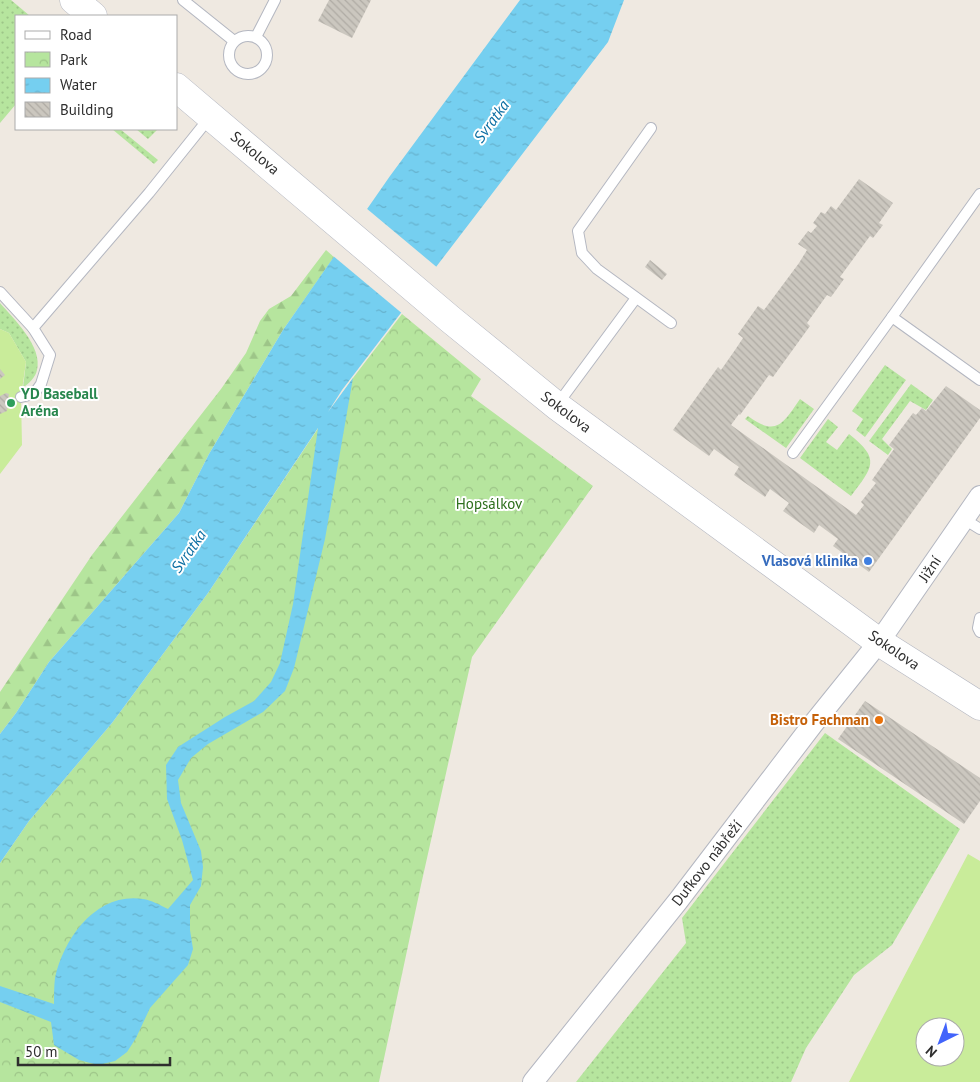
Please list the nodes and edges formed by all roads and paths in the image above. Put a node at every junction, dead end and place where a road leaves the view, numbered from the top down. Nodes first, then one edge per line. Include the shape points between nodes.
1 (74, 0) edge
2 (183, 0) edge
3 (274, 0) edge
4 (92, 15) edge
5 (256, 37) junction
6 (234, 41) junction
7 (178, 89) edge
8 (211, 116) junction
9 (651, 128) dead end
10 (980, 195) edge
11 (0, 292) edge
12 (636, 298) junction
13 (892, 316) junction
14 (671, 323) dead end
15 (33, 328) junction
16 (980, 380) edge
17 (21, 397) dead end
18 (557, 406) junction
19 (792, 453) dead end
20 (980, 496) edge
21 (972, 524) edge
22 (980, 618) edge
23 (980, 632) edge
24 (879, 642) junction
25 (980, 706) edge
26 (533, 1082) edge

1 - 4 street
2 - 6 lane
3 - 5 lane
5 - 6 lane via 244,36
5 - 6 lane via 265,45 267,57 262,68 251,73 240,72 232,64 229,52
7 - 8 street, Sokolova
8 - 15 lane
8 - 18 street, Sokolova
9 - 12 lane via 578,231 582,252 597,269
10 - 13 lane
11 - 15 lane
12 - 14 lane
12 - 18 lane
13 - 16 lane
13 - 19 lane
15 - 17 lane via 50,355 42,384 34,394
18 - 24 street, Sokolova
20 - 21 street, Jižní
21 - 24 street, Jižní
22 - 23 lane
24 - 25 street, Sokolova
24 - 26 street, Dufkovo nábřeží

